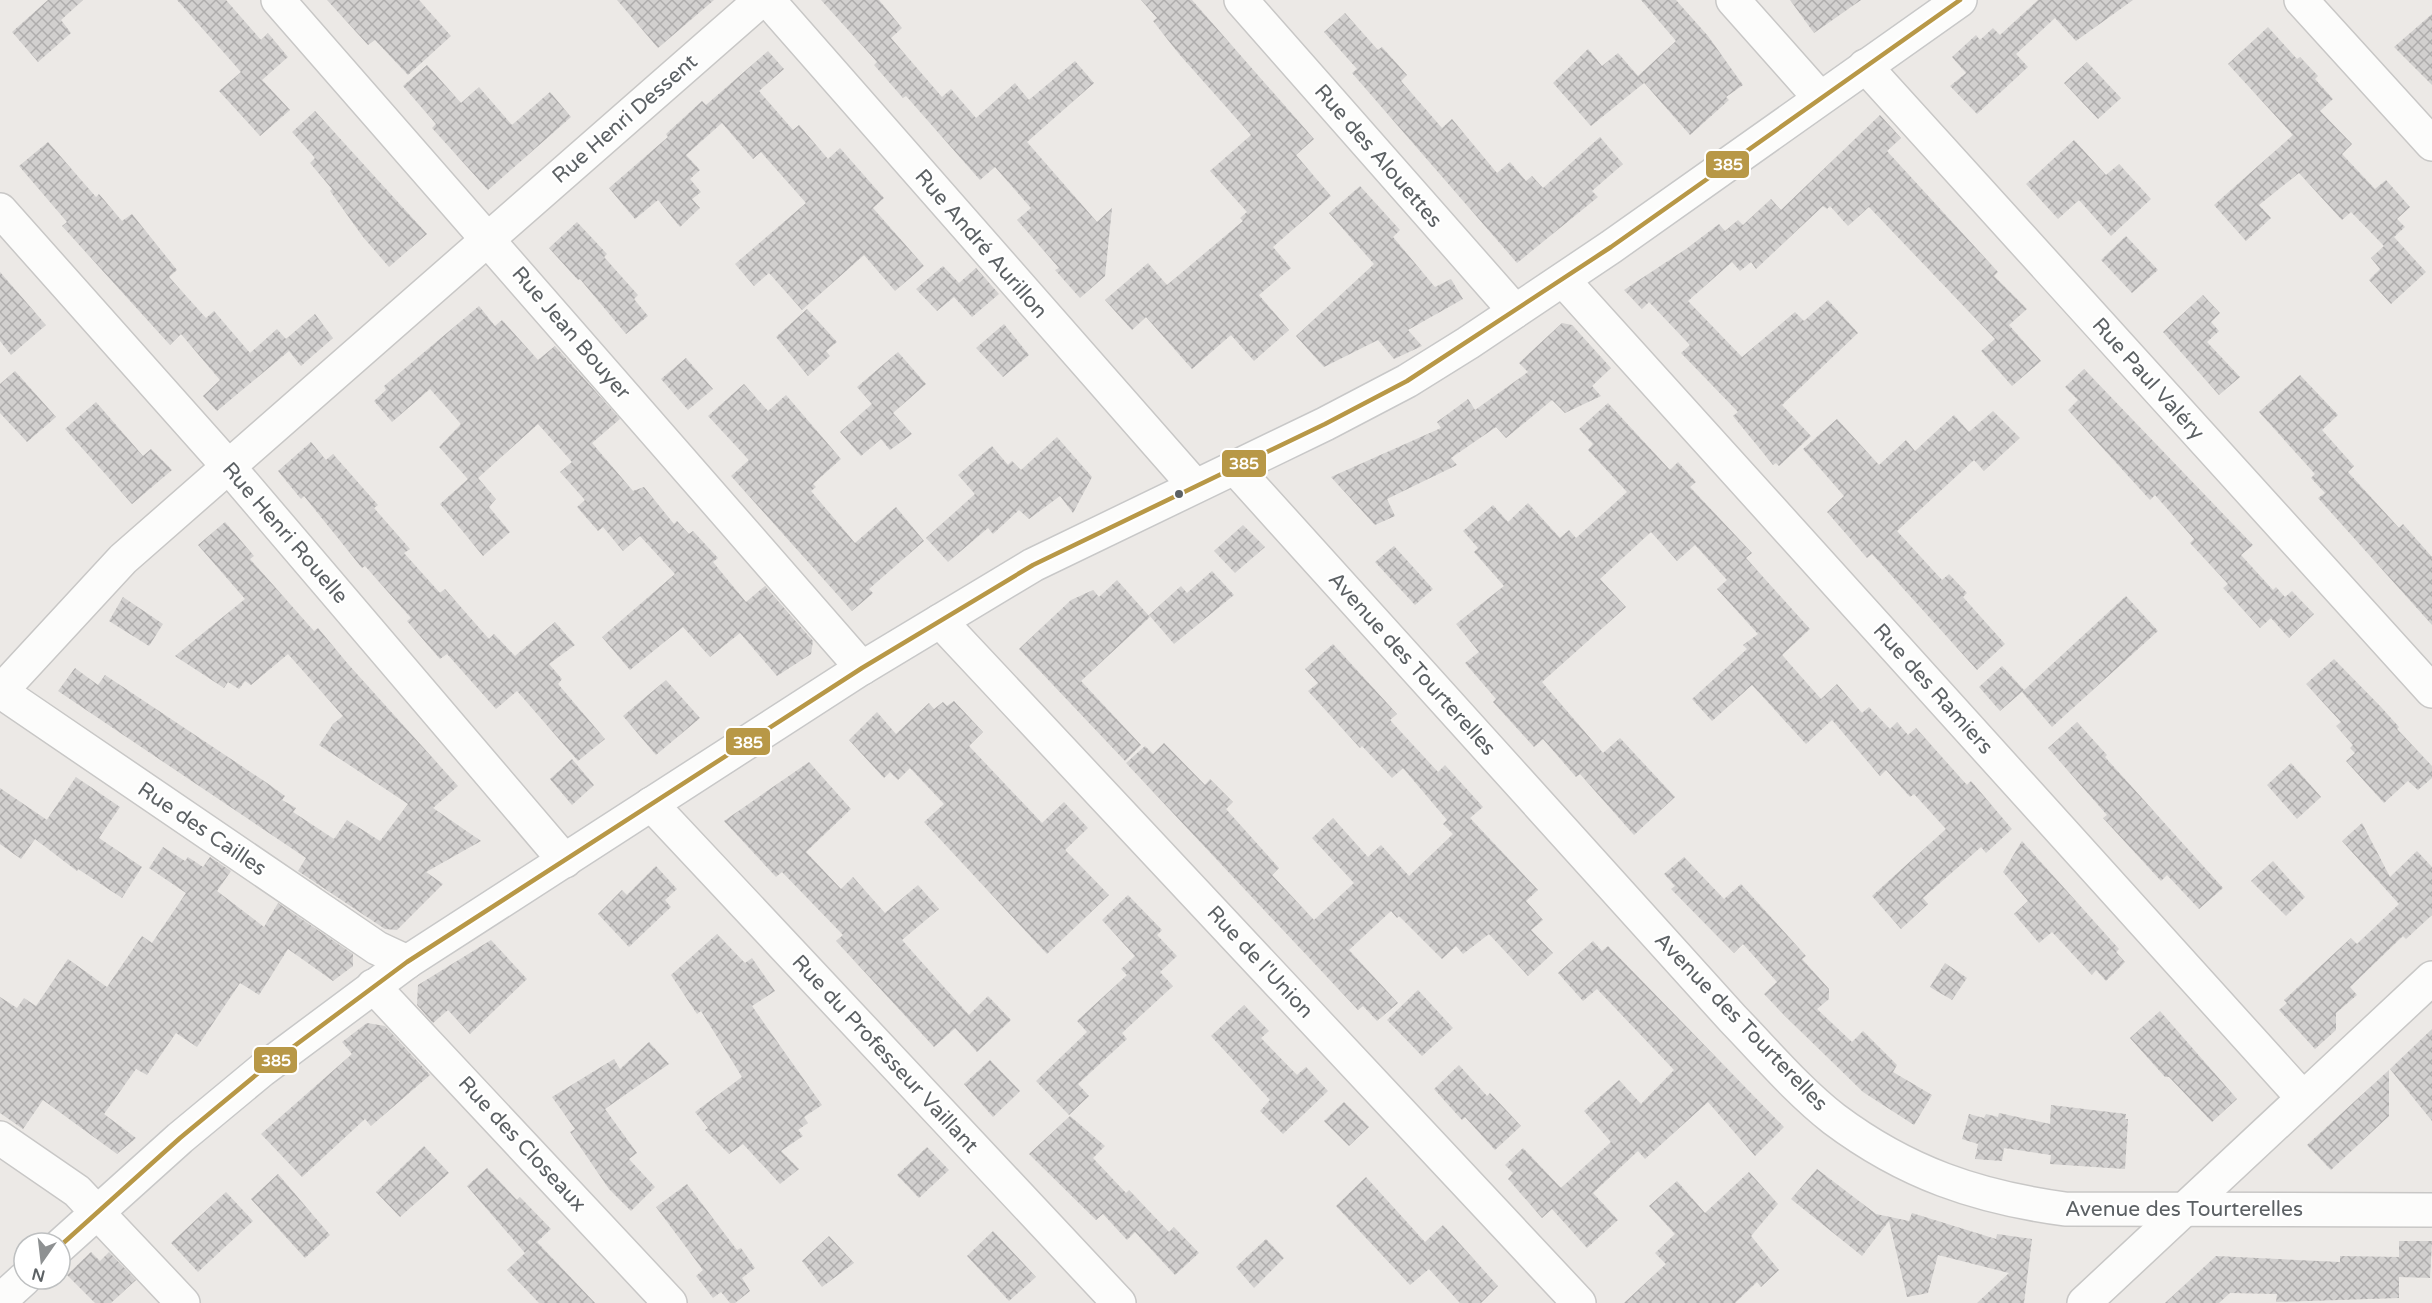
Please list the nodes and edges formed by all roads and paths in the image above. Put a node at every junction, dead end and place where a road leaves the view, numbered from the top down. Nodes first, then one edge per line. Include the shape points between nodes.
1 (278, 0) edge
2 (761, 0) edge
3 (768, 0) edge
4 (1241, 0) edge
5 (1733, 0) edge
6 (1959, 0) edge
7 (2301, 0) edge
8 (1865, 66) junction
9 (1820, 98) junction
10 (2432, 144) edge
11 (0, 210) edge
12 (488, 238) junction
13 (1563, 280) junction
14 (1515, 311) junction
15 (228, 466) junction
16 (1234, 467) junction
17 (1195, 486) junction
18 (940, 621) junction
19 (862, 668) junction
20 (2432, 691) edge
21 (0, 692) edge
22 (651, 804) junction
23 (565, 861) junction
24 (407, 962) junction
25 (2432, 978) edge
26 (373, 986) junction
27 (2303, 1098) junction
28 (0, 1138) edge
29 (2184, 1209) junction
30 (2432, 1210) edge
31 (98, 1211) junction
32 (72, 1235) edge
33 (12, 1290) edge
34 (0, 1301) edge
35 (183, 1303) edge
36 (670, 1303) edge
37 (1119, 1303) edge
38 (1579, 1303) edge
39 (2084, 1303) edge

1 - 12 street, Rue Jean Bouyer
2 - 12 street, Rue Henri Dessent
3 - 17 street, Rue André Aurillon
4 - 14 street, Rue des Alouettes
5 - 9 street
6 - 8 street
7 - 10 street
8 - 9 street
8 - 20 street, Rue Paul Valéry
9 - 13 street
11 - 15 street, Rue Henri Rouelle
12 - 15 street, Rue Henri Dessent
12 - 19 street, Rue Jean Bouyer
13 - 14 street
13 - 27 street, Rue des Ramiers
14 - 16 street via 1407,381
15 - 21 street, Rue Henri Dessent via 98,582
15 - 23 street, Rue Henri Rouelle
16 - 17 street
16 - 29 street, Avenue des Tourterelles via 1733,1019 1834,1118 1893,1158 1954,1185 2011,1201 2065,1209
17 - 18 street via 1033,565
18 - 19 street
18 - 38 street, Rue de l'Union
19 - 22 street
21 - 24 street, Rue des Cailles via 377,948
22 - 23 street
22 - 37 street, Rue du Professeur Vaillant
23 - 24 street
24 - 26 street
25 - 27 street
26 - 31 street via 262,1070
26 - 36 street, Rue des Closeaux
27 - 29 street
28 - 31 street via 77,1191
29 - 30 street, Avenue des Tourterelles
29 - 39 street
31 - 32 street
31 - 35 street
33 - 34 street

